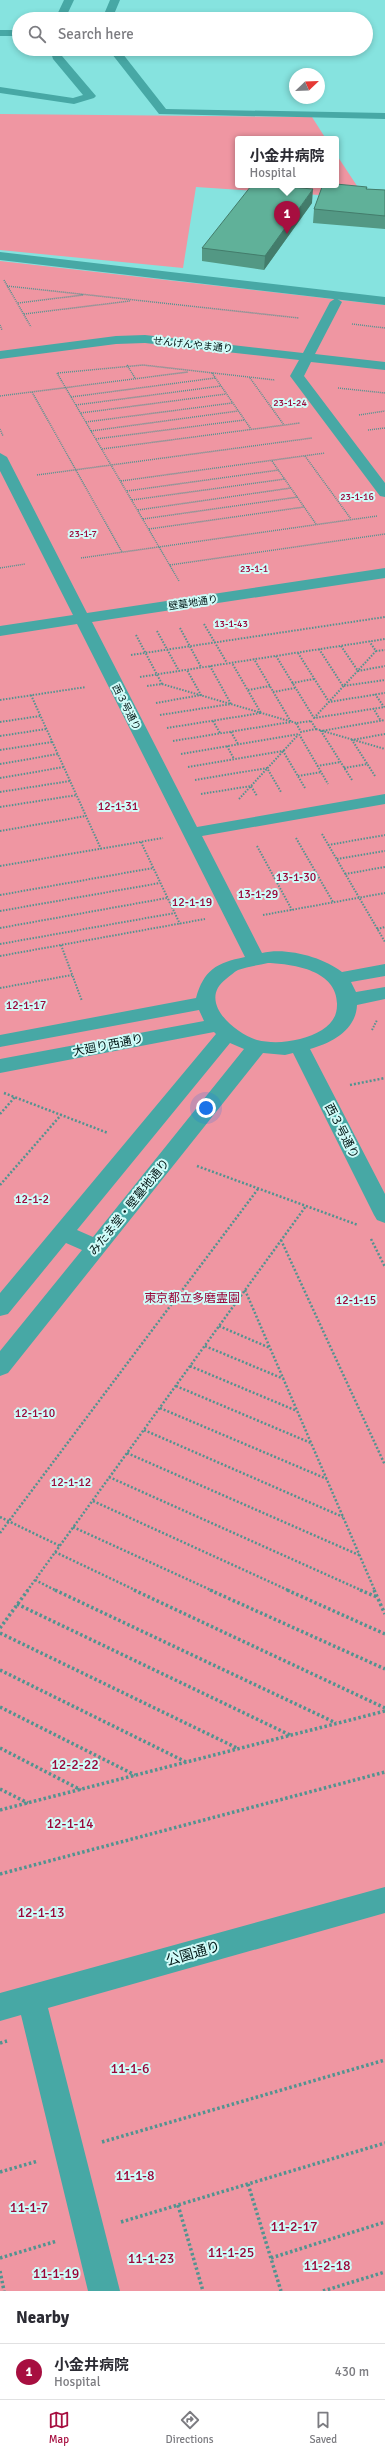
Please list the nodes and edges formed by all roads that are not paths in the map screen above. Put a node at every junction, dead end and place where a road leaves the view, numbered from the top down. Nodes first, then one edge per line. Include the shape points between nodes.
1 (69, 0) edge
2 (115, 0) edge
3 (63, 12) edge
4 (110, 12) edge
5 (0, 33) edge
6 (12, 33) edge
7 (57, 56) edge
8 (119, 56) edge
9 (0, 90) edge
10 (385, 116) edge
11 (0, 256) edge
12 (385, 301) edge
13 (336, 302) dead end
14 (0, 355) edge
15 (307, 357) junction
16 (385, 366) edge
17 (4, 450) edge
18 (385, 493) edge
19 (385, 573) edge
20 (82, 619) junction
21 (0, 631) edge
22 (385, 799) edge
23 (191, 833) junction
24 (255, 958) junction
25 (385, 970) edge
26 (337, 979) junction
27 (385, 992) edge
28 (348, 1000) junction
29 (205, 1003) junction
30 (221, 1030) junction
31 (0, 1041) edge
32 (258, 1046) junction
33 (299, 1046) junction
34 (0, 1066) edge
35 (385, 1215) edge
36 (62, 1233) junction
37 (97, 1247) junction
38 (0, 1308) edge
39 (0, 1367) edge
40 (385, 1900) edge
41 (31, 1998) junction
42 (0, 2007) edge
43 (104, 2291) edge

1 - 3 street
2 - 4 street
5 - 6 street
7 - 9 street via 90,96 74,101
8 - 10 street via 163,112
11 - 12 street
13 - 15 lane
14 - 15 lane, せんげんやま通り via 116,340 145,339
15 - 16 lane, せんげんやま通り
15 - 18 lane via 297,376
17 - 20 lane, 西３号通り
19 - 20 lane, 壁墓地通り
20 - 21 lane, 壁墓地通り
20 - 23 lane, 西３号通り
22 - 23 lane
23 - 24 lane, 西３号通り
24 - 26 lane via 281,956 308,962
24 - 29 lane via 220,972 208,988
25 - 26 lane
26 - 28 lane via 344,988
27 - 28 lane
28 - 33 lane via 346,1015 334,1031 312,1043
29 - 30 lane via 208,1014
29 - 31 lane, 大廻り西通り
30 - 32 lane
30 - 34 lane, 大廻り西通り
30 - 36 lane
32 - 33 lane
32 - 37 lane, みたま堂・壁墓地通り
33 - 35 lane, 西３号通り
36 - 37 lane
36 - 38 lane
37 - 39 lane, みたま堂・壁墓地通り
40 - 41 lane, 公園通り
41 - 42 lane, 公園通り
41 - 43 lane

